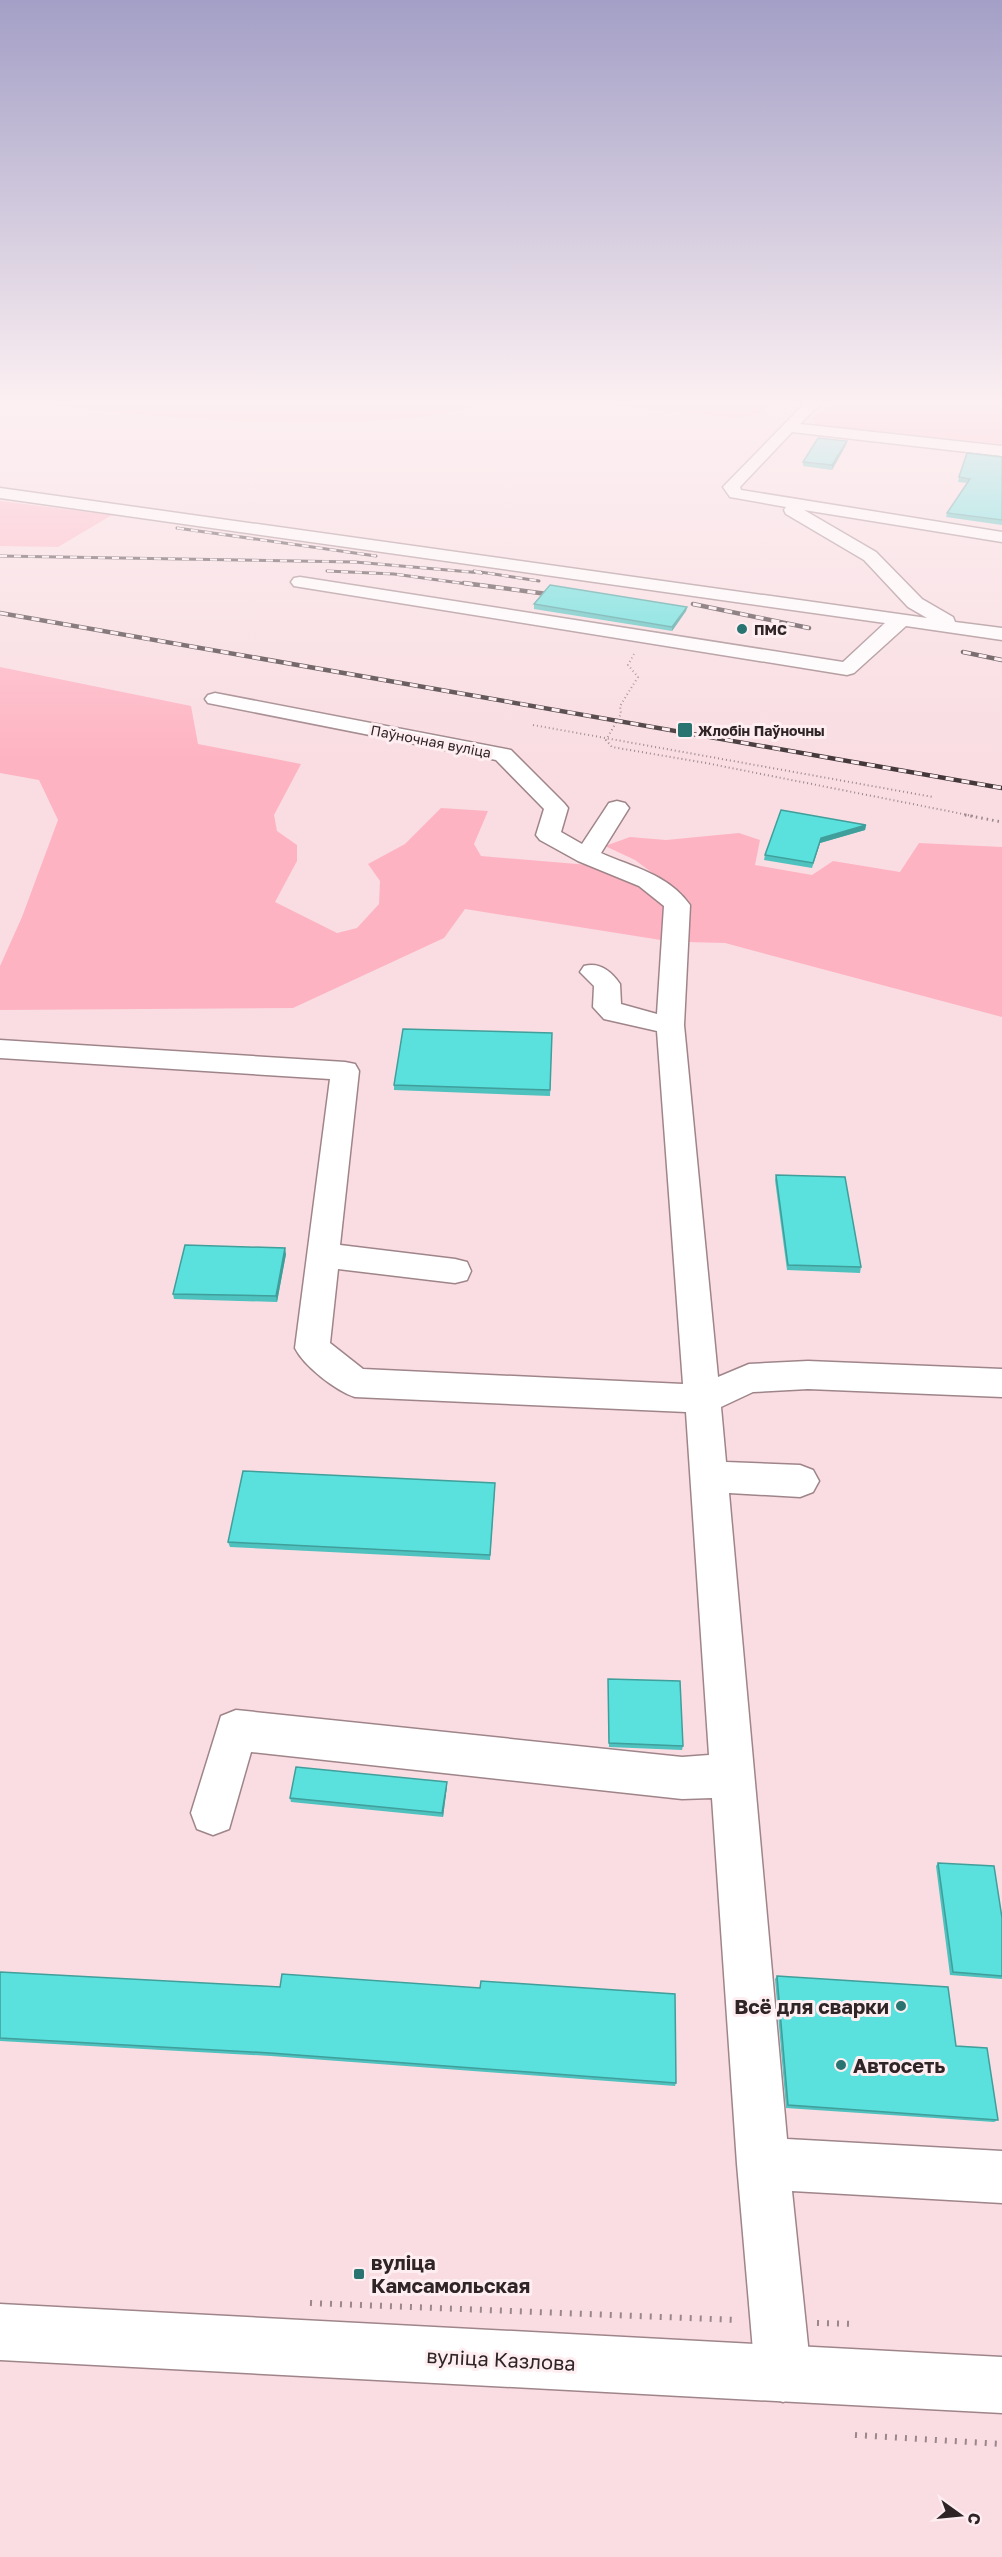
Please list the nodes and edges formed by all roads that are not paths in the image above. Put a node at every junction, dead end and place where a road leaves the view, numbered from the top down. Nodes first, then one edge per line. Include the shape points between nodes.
1 (195, 520) edge
2 (809, 520) edge
3 (900, 520) edge
4 (1002, 537) edge
5 (300, 582) dead end
6 (905, 620) junction
7 (959, 628) junction
8 (1002, 634) edge
9 (215, 699) dead end
10 (617, 808) dead end
11 (587, 856) junction
12 (593, 972) dead end
13 (670, 1025) junction
14 (0, 1048) edge
15 (324, 1255) junction
16 (455, 1271) dead end
17 (1002, 1383) edge
18 (703, 1400) junction
19 (709, 1477) junction
20 (800, 1481) dead end
21 (732, 1775) junction
22 (213, 1813) dead end
23 (763, 2164) junction
24 (1002, 2177) edge
25 (0, 2332) edge
26 (783, 2374) junction
27 (1002, 2385) edge

1 - 6 street
2 - 7 street via 870,556 915,603
3 - 4 street
5 - 6 street via 847,669
6 - 7 street
7 - 8 street
9 - 11 street, Паўночная вуліца via 503,755 556,808 548,834
10 - 11 street
11 - 13 street via 654,884 670,894 676,904
12 - 13 street via 607,984 608,1007 615,1013
13 - 18 street
14 - 15 street via 345,1071
15 - 16 street
15 - 18 street via 312,1348 355,1383
17 - 18 street via 808,1374 749,1378
18 - 19 street
19 - 20 street
19 - 21 street
21 - 22 street via 682,1778 236,1730
21 - 23 street
23 - 24 street
23 - 26 street
25 - 26 street, вуліца Казлова
26 - 27 street, вуліца Казлова

